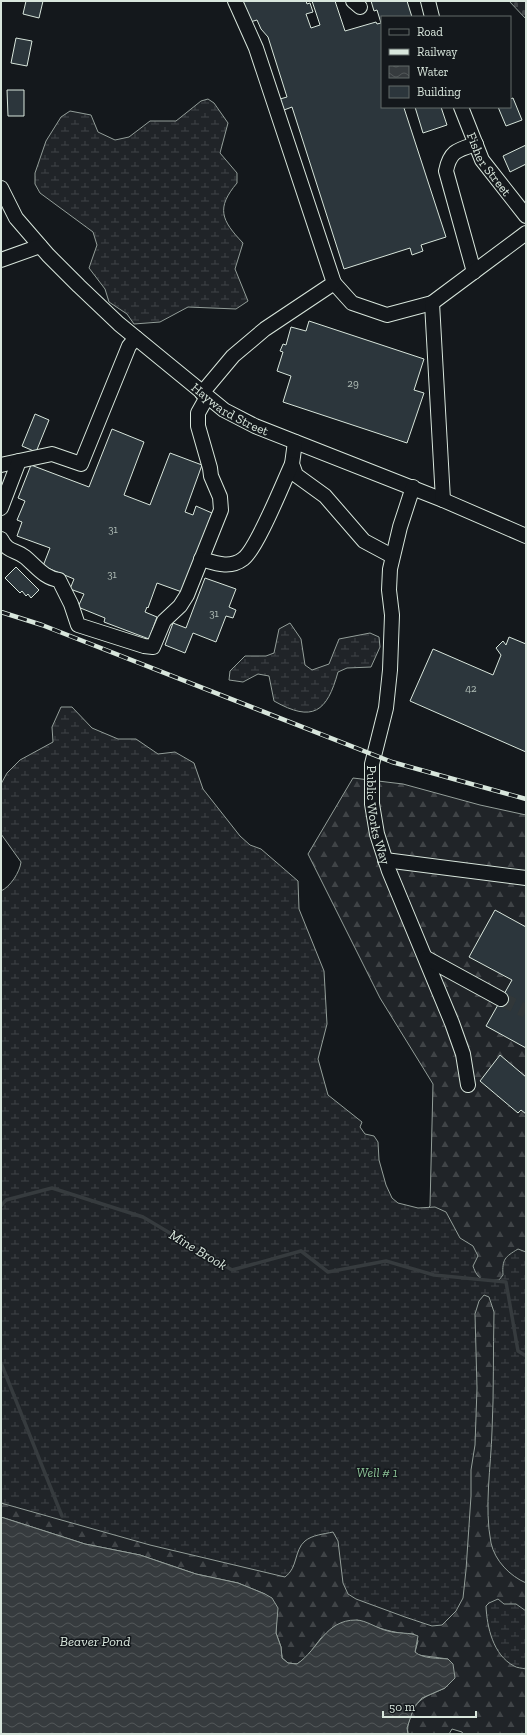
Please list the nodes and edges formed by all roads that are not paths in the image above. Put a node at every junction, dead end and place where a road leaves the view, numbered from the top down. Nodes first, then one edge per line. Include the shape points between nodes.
1 (234, 1) edge
2 (428, 1) edge
3 (432, 16) edge
4 (461, 108) edge
5 (476, 144) junction
6 (1, 188) edge
7 (526, 216) edge
8 (526, 233) edge
9 (40, 246) junction
10 (1, 260) edge
11 (474, 272) junction
12 (334, 283) junction
13 (432, 303) junction
14 (136, 338) junction
15 (205, 395) junction
16 (295, 442) junction
17 (19, 461) junction
18 (292, 464) junction
19 (1, 465) edge
20 (412, 487) junction
21 (443, 500) junction
22 (1, 508) edge
23 (526, 536) edge
24 (1, 539) edge
25 (6, 549) edge
26 (392, 556) junction
27 (201, 559) junction
28 (385, 860) junction
29 (526, 878) edge
30 (426, 958) junction
31 (501, 999) tunnel mouth
32 (468, 1085) dead end

1 - 12 street via 256,48
2 - 3 street
4 - 5 street, Fisher Street
5 - 7 street, Fisher Street via 488,170
5 - 11 street via 455,152 449,159 446,171
6 - 9 street, Hayward Street via 16,218
8 - 11 street
9 - 10 street
9 - 14 street, Hayward Street via 78,286
11 - 13 street
12 - 13 street via 352,303 387,315
12 - 15 street via 239,351
13 - 21 street
14 - 15 street, Hayward Street
14 - 17 street via 129,346 81,464 52,454
15 - 16 street, Hayward Street via 240,419
15 - 27 street via 198,413 198,426 211,476 222,505
16 - 18 street
16 - 20 street, Hayward Street
17 - 19 street
17 - 22 street
18 - 26 street via 296,475 325,496 364,541
18 - 27 street via 247,555 242,560 220,565
20 - 21 street, Hayward Street
20 - 26 street, Public Works Way
21 - 23 street, Hayward Street
24 - 25 street
25 - 27 street via 25,557 44,574 59,580 78,625 150,647 156,644 164,621 187,595
26 - 28 street, Public Works Way via 389,582 392,615 390,670 386,708 371,772 374,817
28 - 29 street
28 - 30 street, Public Works Way
30 - 31 street
30 - 32 street, Public Works Way via 459,1042

